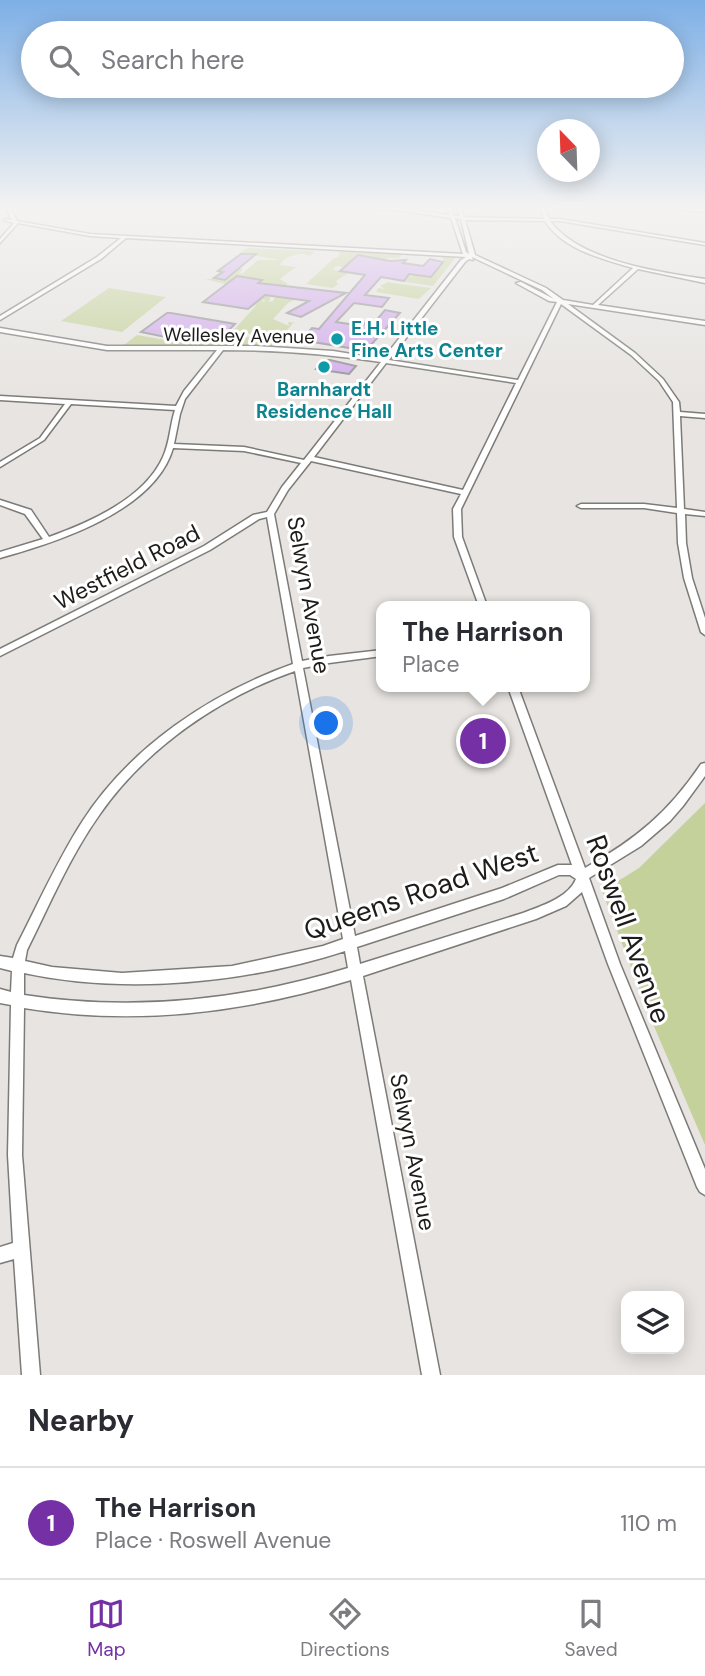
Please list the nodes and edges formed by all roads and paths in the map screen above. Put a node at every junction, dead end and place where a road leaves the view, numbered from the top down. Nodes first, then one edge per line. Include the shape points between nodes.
1 (79, 270) edge
2 (457, 270) edge
3 (494, 270) edge
4 (507, 270) edge
5 (634, 270) edge
6 (648, 270) edge
7 (705, 281) edge
8 (560, 301) junction
9 (595, 305) junction
10 (0, 318) edge
11 (705, 323) edge
12 (0, 330) edge
13 (221, 348) junction
14 (386, 359) junction
15 (519, 382) junction
16 (0, 398) edge
17 (69, 402) junction
18 (179, 408) junction
19 (678, 414) junction
20 (705, 416) edge
21 (171, 446) junction
22 (308, 460) junction
23 (0, 465) edge
24 (464, 492) junction
25 (0, 502) edge
26 (581, 506) dead end
27 (680, 511) junction
28 (270, 514) junction
29 (705, 514) edge
30 (47, 539) junction
31 (0, 555) edge
32 (481, 601) edge
33 (705, 632) edge
34 (0, 653) edge
35 (376, 654) edge
36 (298, 666) junction
37 (515, 692) edge
38 (705, 767) edge
39 (582, 876) junction
40 (350, 943) junction
41 (0, 962) edge
42 (18, 966) junction
43 (355, 972) junction
44 (0, 996) edge
45 (17, 1000) junction
46 (705, 1187) edge
47 (20, 1249) junction
48 (0, 1255) edge
49 (30, 1375) edge
50 (431, 1375) edge

1 - 10 street
2 - 14 street, Selwyn Avenue
3 - 8 street via 545,298
4 - 8 street
5 - 9 street
6 - 7 street
8 - 9 street
8 - 15 street
8 - 19 street via 641,361 670,392
9 - 11 street
12 - 13 street, Wellesley Avenue via 100,347
13 - 14 street, Wellesley Avenue
13 - 18 street
14 - 15 street, Wellesley Avenue
14 - 22 street, Selwyn Avenue
15 - 24 street
16 - 17 street
17 - 18 street
17 - 23 street via 42,439
18 - 21 street
19 - 20 street
19 - 27 street
21 - 22 street via 244,449
21 - 30 street via 155,475 128,499
22 - 24 street
22 - 28 street, Selwyn Avenue
24 - 32 street via 457,509 457,533
25 - 30 street via 31,515
26 - 27 street
27 - 29 street
27 - 33 street via 686,567
28 - 34 street, Westfield Road via 256,517 199,552
28 - 36 street, Selwyn Avenue
30 - 31 street
35 - 36 street
36 - 40 street, Selwyn Avenue
36 - 42 street via 200,715 163,740 126,774 84,830 22,949
37 - 39 street, Roswell Avenue
38 - 39 street via 680,803 643,840
39 - 40 street, Queens Road West via 558,870 504,893
39 - 43 street via 573,893 538,911
39 - 46 street, Roswell Avenue
40 - 42 street, Queens Road West via 254,968 161,979 77,976
40 - 43 street, Selwyn Avenue
41 - 42 street, Queens Road West
42 - 45 street
43 - 45 street via 261,997 182,1007 98,1008
43 - 50 street, Selwyn Avenue
44 - 45 street
45 - 47 street via 15,1155
47 - 48 street
47 - 49 street

